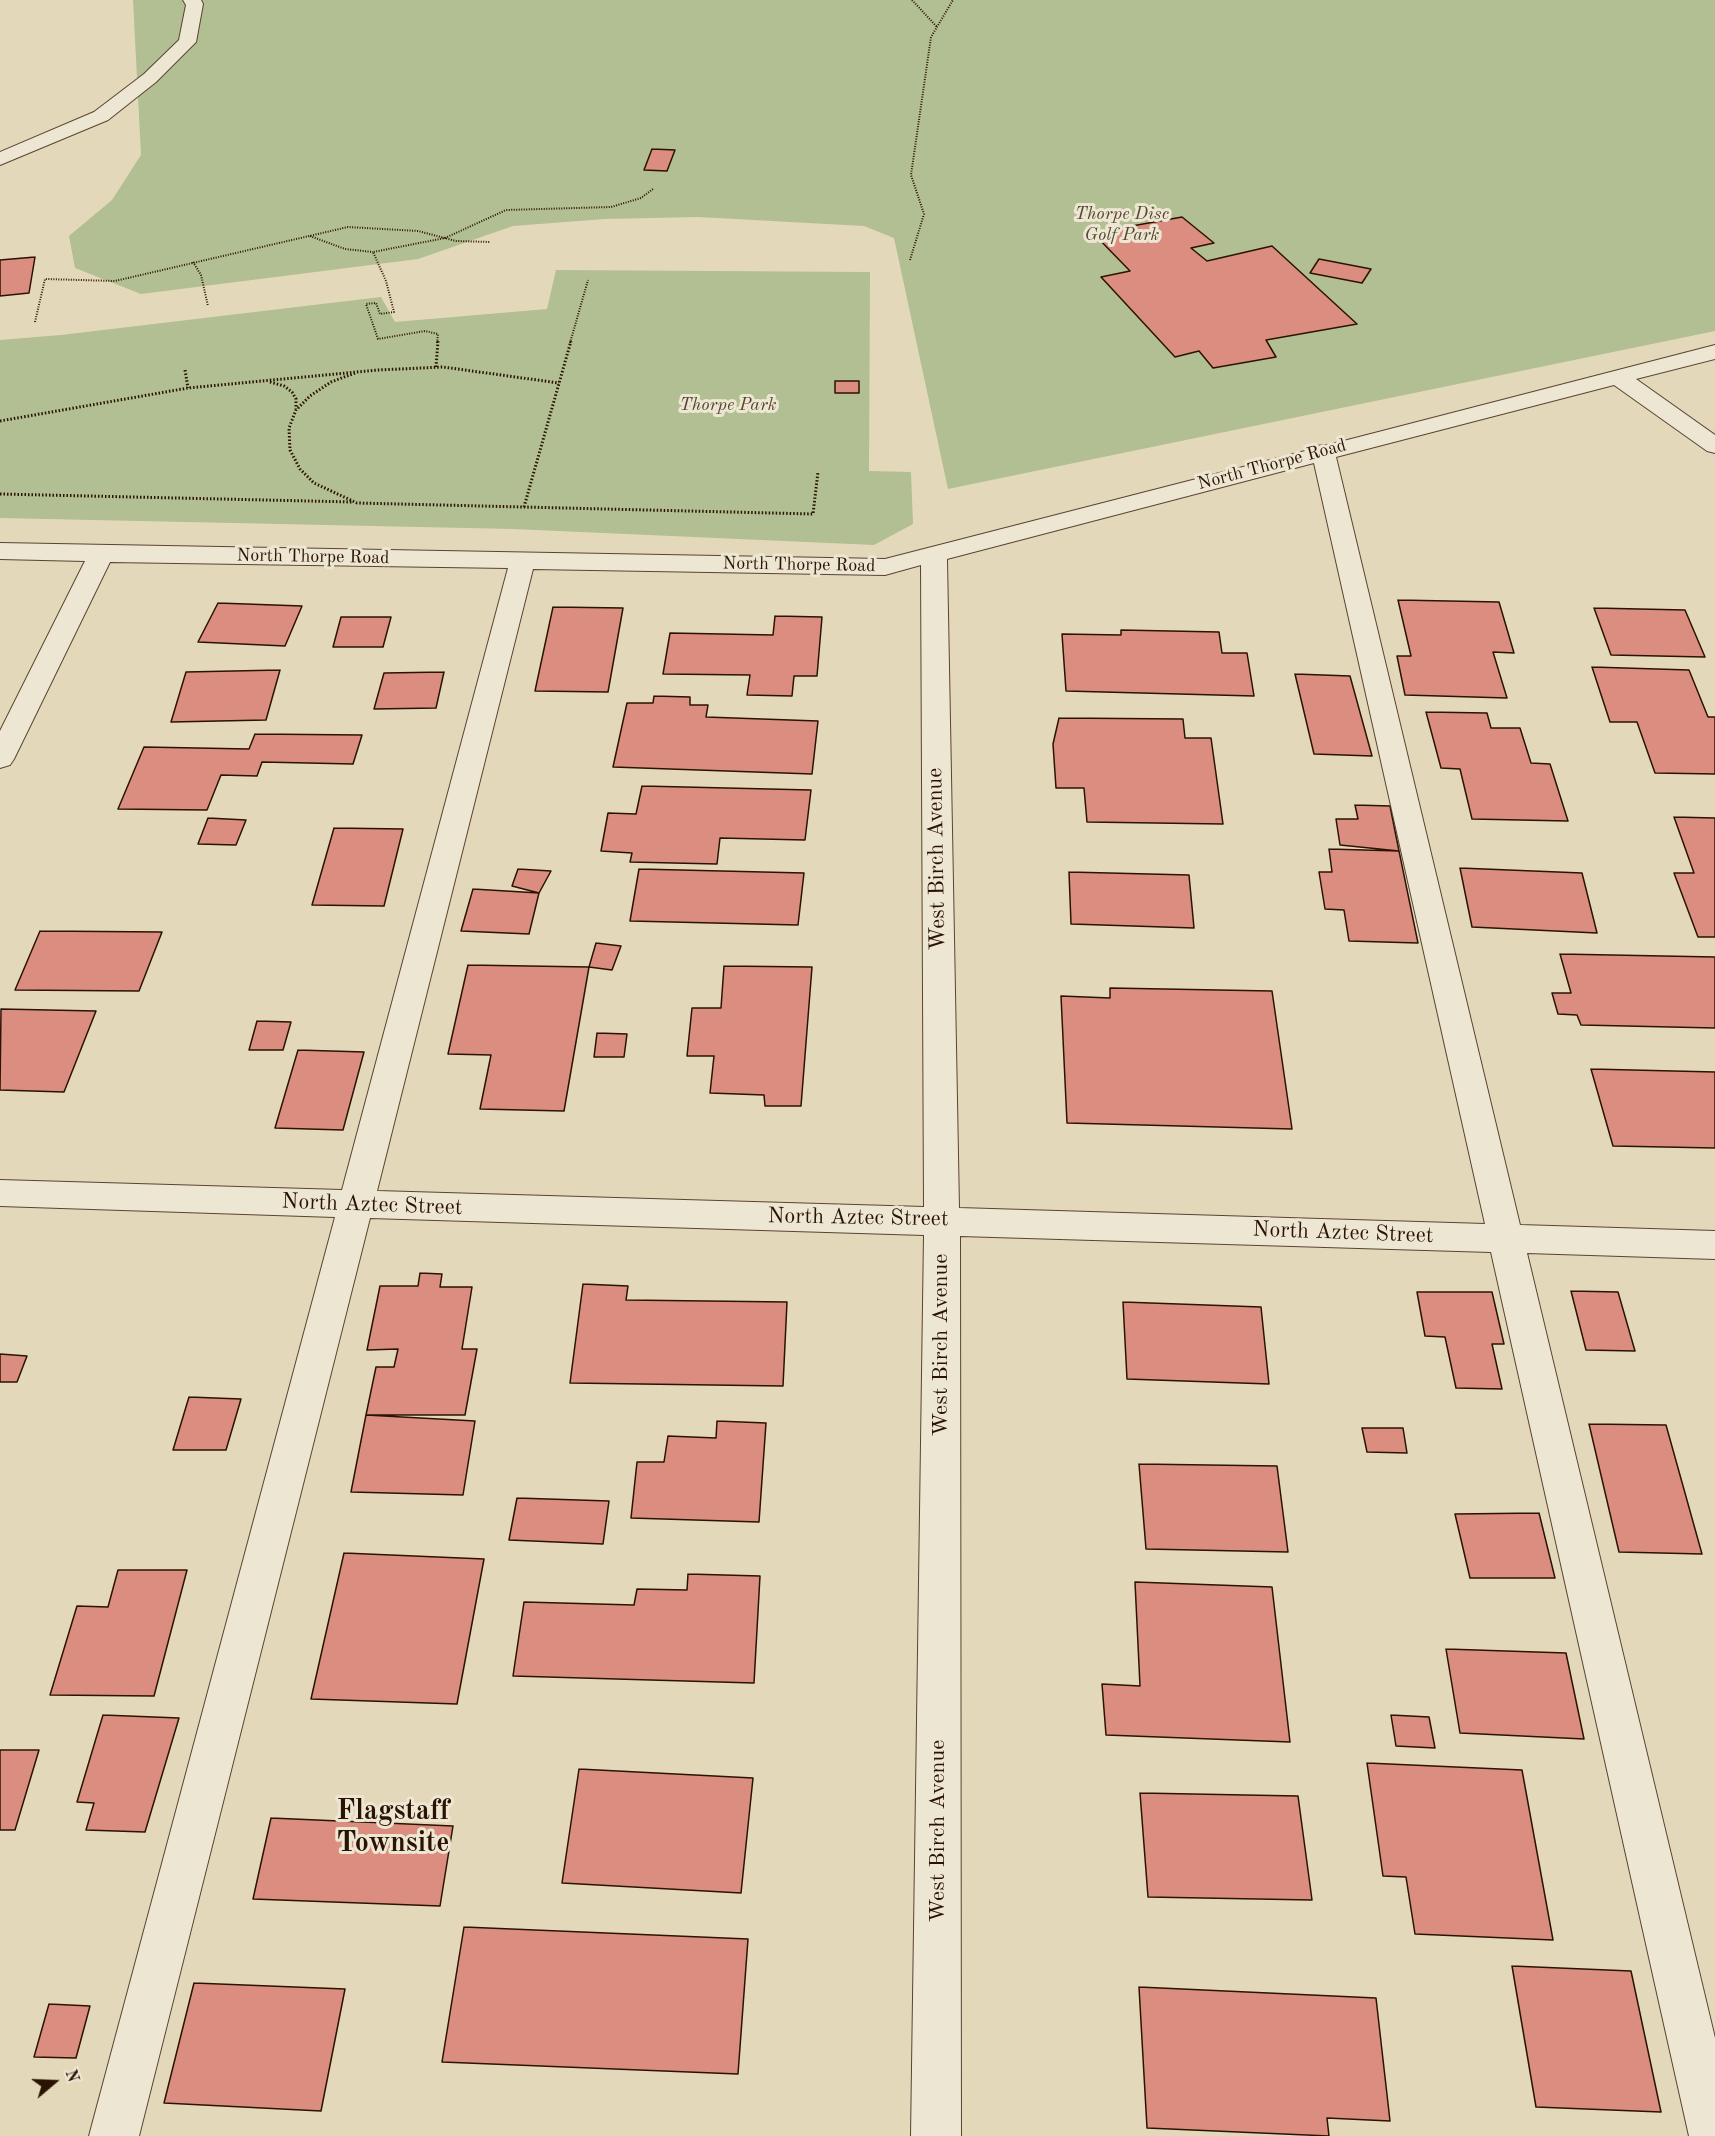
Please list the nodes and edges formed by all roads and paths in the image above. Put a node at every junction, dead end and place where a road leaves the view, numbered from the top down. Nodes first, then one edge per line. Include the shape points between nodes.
1 (191, 0) edge
2 (912, 0) edge
3 (953, 0) edge
4 (937, 27) junction
5 (0, 159) edge
6 (653, 189) dead end
7 (310, 236) junction
8 (445, 238) junction
9 (490, 242) dead end
10 (373, 252) junction
11 (909, 260) dead end
12 (193, 262) junction
13 (588, 280) dead end
14 (208, 306) dead end
15 (35, 322) dead end
16 (1715, 352) edge
17 (436, 367) junction
18 (185, 370) dead end
19 (355, 373) junction
20 (1619, 378) junction
21 (264, 380) junction
22 (559, 383) junction
23 (188, 388) junction
24 (296, 410) junction
25 (0, 421) edge
26 (1715, 447) edge
27 (1323, 451) junction
28 (818, 472) dead end
29 (0, 494) edge
30 (357, 502) junction
31 (524, 507) junction
32 (0, 551) edge
33 (101, 555) junction
34 (933, 555) junction
35 (523, 560) junction
36 (0, 759) edge
37 (0, 1193) edge
38 (354, 1205) junction
39 (942, 1220) junction
40 (1506, 1238) junction
41 (1715, 1245) edge
42 (114, 2136) edge
43 (936, 2136) edge
44 (1714, 2136) edge

1 - 5 street via 195,4 187,42 150,78 101,116
2 - 4 path
3 - 4 path
4 - 11 path via 931,37 911,175 924,214
6 - 8 path via 641,198 611,207 506,210
7 - 8 path via 348,228 418,231
7 - 10 path via 345,249
7 - 12 path
8 - 9 path
8 - 10 path
10 - 17 path via 394,312 380,314 376,303 366,304 378,339 425,331 438,334
12 - 14 path via 201,275
12 - 15 path via 115,281 45,279
13 - 22 path
16 - 20 street, North Thorpe Road
17 - 19 path
17 - 22 path
18 - 23 path
19 - 21 path
19 - 24 path via 324,387
20 - 26 street
20 - 27 street, North Thorpe Road
21 - 23 path
21 - 24 path via 292,392
22 - 31 path
23 - 25 path
24 - 30 path via 289,428 290,450 300,469 314,483
27 - 34 street, North Thorpe Road
27 - 40 street
28 - 31 path via 813,514
29 - 30 path
30 - 31 path
32 - 33 street, North Thorpe Road
33 - 35 street, North Thorpe Road
33 - 36 street
34 - 35 street, North Thorpe Road via 885,567
34 - 39 street, West Birch Avenue
35 - 38 street
37 - 38 street, North Aztec Street
38 - 39 street, North Aztec Street
38 - 42 street
39 - 40 street, North Aztec Street
39 - 43 street, West Birch Avenue
40 - 41 street, North Aztec Street
40 - 44 street

